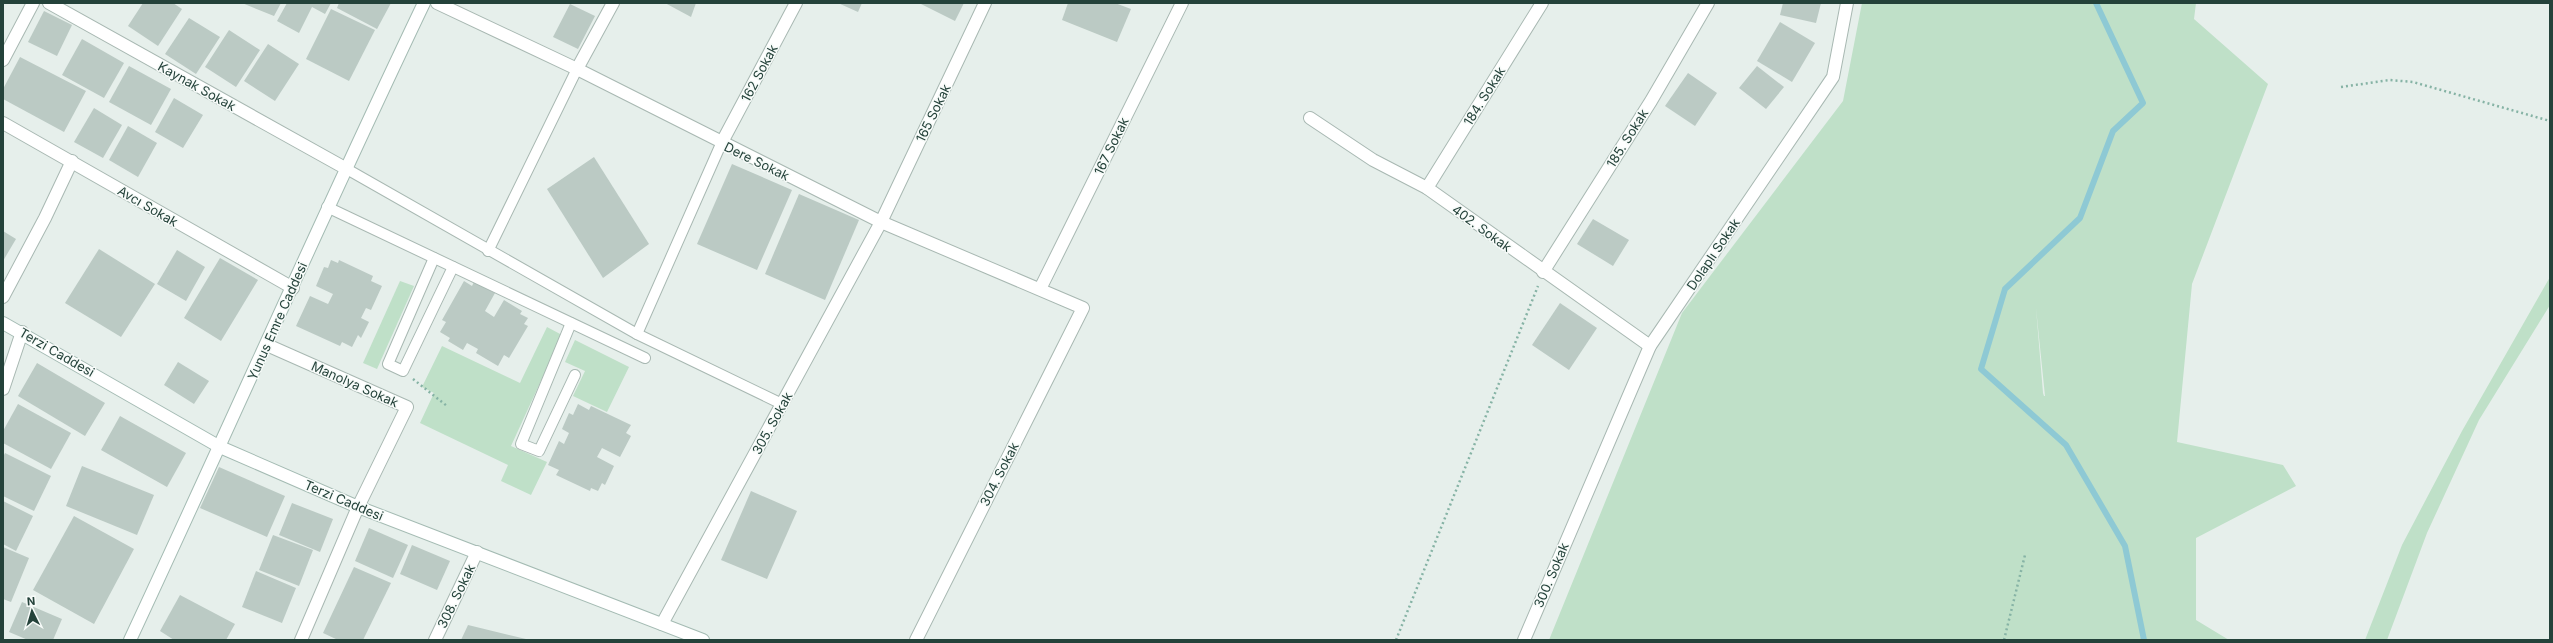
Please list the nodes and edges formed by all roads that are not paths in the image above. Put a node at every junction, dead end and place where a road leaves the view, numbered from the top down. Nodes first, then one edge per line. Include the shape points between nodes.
1 (33, 3) edge
2 (49, 3) edge
3 (424, 3) edge
4 (437, 3) edge
5 (612, 3) edge
6 (796, 3) edge
7 (985, 3) edge
8 (1182, 3) edge
9 (1542, 3) edge
10 (1708, 3) edge
11 (1847, 3) edge
12 (3, 60) edge
13 (577, 69) junction
14 (1310, 118) dead end
15 (3, 123) edge
16 (721, 144) junction
17 (72, 161) junction
18 (344, 168) junction
19 (1427, 188) junction
20 (327, 207) junction
21 (881, 222) junction
22 (488, 251) junction
23 (434, 258) junction
24 (453, 267) junction
25 (1543, 272) junction
26 (293, 288) junction
27 (1040, 290) junction
28 (3, 297) edge
29 (1083, 308) joint
30 (3, 322) edge
31 (571, 323) junction
32 (22, 332) junction
33 (637, 334) junction
34 (267, 345) junction
35 (1650, 346) junction
36 (645, 358) dead end
37 (574, 375) dead end
38 (3, 389) edge
39 (782, 404) junction
40 (220, 447) junction
41 (358, 507) junction
42 (1579, 510) joint
43 (478, 552) junction
44 (662, 624) junction
45 (130, 640) edge
46 (301, 640) edge
47 (435, 640) edge
48 (703, 640) edge
49 (916, 640) edge
50 (1524, 640) edge

1 - 12 street
2 - 18 street, Kaynak Sokak
3 - 18 street, Yunus Emre Caddesi
4 - 13 street, Dere Sokak
5 - 13 street
6 - 16 street, 162 Sokak
7 - 21 street, 165 Sokak
8 - 27 street, 167 Sokak
9 - 19 street, 184. Sokak
10 - 25 street, 185. Sokak via 1651,101
11 - 35 street, Dolaplı Sokak via 1833,77
13 - 16 street, Dere Sokak
13 - 22 lane
14 - 19 street, 402. Sokak via 1373,160
15 - 17 street, Avcı Sokak
16 - 21 street, Dere Sokak
16 - 33 lane
17 - 26 street, Avcı Sokak
17 - 28 street
18 - 20 street, Yunus Emre Caddesi
18 - 22 lane
19 - 25 street, 402. Sokak
20 - 23 lane
20 - 26 street, Yunus Emre Caddesi
21 - 27 street, Dere Sokak
21 - 39 street, 305. Sokak
22 - 33 lane
23 - 24 lane
23 - 24 lane via 388,364 404,371
24 - 31 lane
25 - 35 street, 402. Sokak
26 - 34 street, Yunus Emre Caddesi
27 - 29 street, Dere Sokak
29 - 49 street, 304. Sokak
30 - 32 street, Terzi Caddesi
31 - 36 lane
31 - 37 lane via 521,444 539,451
32 - 38 street
32 - 40 street, Terzi Caddesi
33 - 39 lane
34 - 40 street, Yunus Emre Caddesi
34 - 41 street, Manolya Sokak via 407,407
35 - 42 street, Dolaplı Sokak
39 - 44 street, 305. Sokak
40 - 41 street, Terzi Caddesi
40 - 45 street, Yunus Emre Caddesi
41 - 43 street, Terzi Caddesi
41 - 46 street, Manolya Sokak
42 - 50 street, 300. Sokak
43 - 44 street, Terzi Caddesi
43 - 47 street, 308. Sokak
44 - 48 street, Terzi Caddesi

